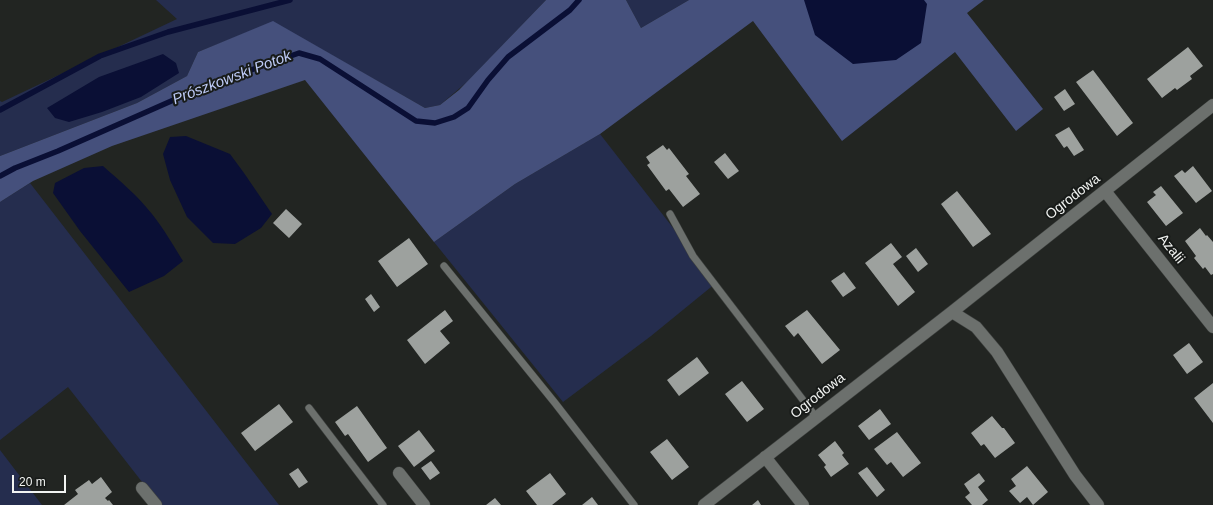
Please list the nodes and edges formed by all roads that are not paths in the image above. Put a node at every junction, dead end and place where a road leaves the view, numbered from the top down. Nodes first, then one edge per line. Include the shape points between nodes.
1 (1213, 105) edge
2 (1105, 191) junction
3 (670, 214) dead end
4 (444, 266) dead end
5 (952, 312) junction
6 (1213, 327) edge
7 (309, 408) dead end
8 (816, 417) junction
9 (765, 456) junction
10 (399, 472) dead end
11 (142, 488) dead end
12 (156, 505) edge
13 (383, 505) edge
14 (424, 505) edge
15 (634, 505) edge
16 (704, 505) edge
17 (803, 505) edge
18 (1098, 505) edge

1 - 2 street, Ogrodowa
2 - 5 street, Ogrodowa
2 - 6 street, Azalii
3 - 8 lane via 693,256
4 - 15 lane via 555,402
5 - 8 street, Ogrodowa
5 - 18 street via 976,327 997,352 1075,475
7 - 13 lane
8 - 9 street, Ogrodowa
9 - 16 street, Ogrodowa
9 - 17 street
10 - 14 street
11 - 12 street

